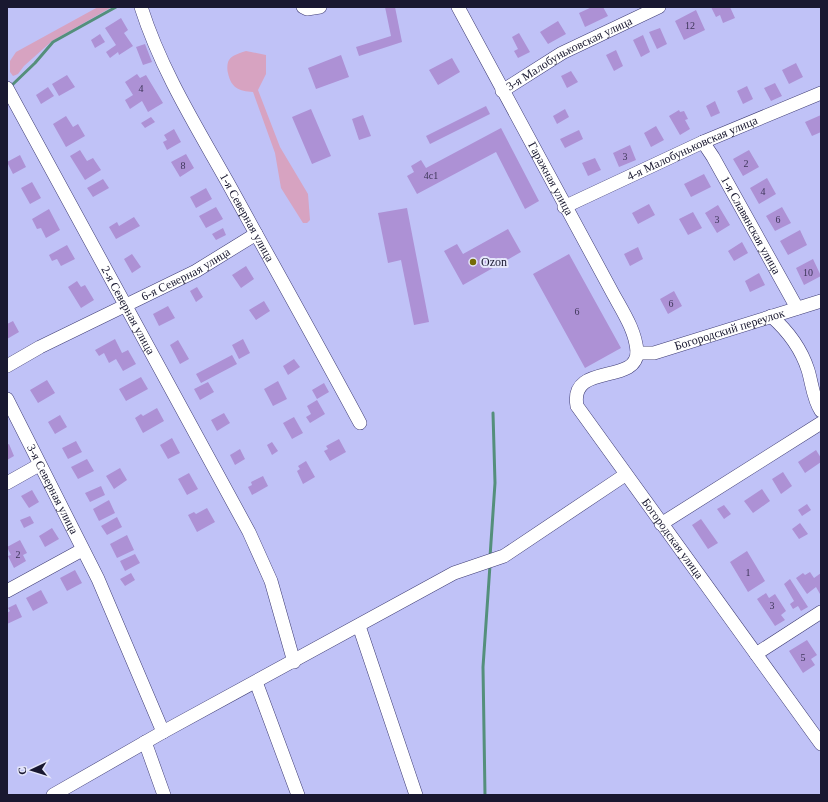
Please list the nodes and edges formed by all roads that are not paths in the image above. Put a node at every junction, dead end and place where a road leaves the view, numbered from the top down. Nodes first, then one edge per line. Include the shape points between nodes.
1 (141, 7) edge
2 (303, 7) edge
3 (320, 7) edge
4 (458, 7) edge
5 (659, 7) edge
6 (7, 88) edge
7 (502, 91) junction
8 (821, 93) edge
9 (703, 142) junction
10 (564, 207) junction
11 (256, 234) junction
12 (821, 301) edge
13 (126, 307) junction
14 (797, 308) junction
15 (771, 316) junction
16 (637, 353) junction
17 (7, 366) edge
18 (7, 399) edge
19 (821, 411) edge
20 (821, 423) edge
21 (360, 424) dead end
22 (39, 465) junction
23 (626, 475) junction
24 (7, 482) edge
25 (661, 524) junction
26 (82, 550) junction
27 (7, 591) edge
28 (821, 612) edge
29 (359, 626) junction
30 (756, 654) junction
31 (294, 662) junction
32 (256, 682) junction
33 (163, 732) junction
34 (144, 742) junction
35 (821, 744) edge
36 (53, 795) edge
37 (164, 795) edge
38 (298, 795) edge
39 (416, 795) edge

1 - 11 street, 1-я Северная улица via 172,84
2 - 3 street
4 - 7 street, Гаражная улица
5 - 7 street, 3-я Малобуньковская улица via 562,52
6 - 13 street, 2-я Северная улица
7 - 10 street, Гаражная улица
8 - 9 street, 4-я Малобуньковская улица
9 - 10 street, 4-я Малобуньковская улица
9 - 14 street, 1-я Славянская улица
10 - 16 street, Гаражная улица via 629,324
11 - 13 street, 6-я Северная улица via 196,271
11 - 21 street, 1-я Северная улица
12 - 14 street, Богородский переулок
13 - 17 street, 6-я Северная улица
13 - 31 street, 2-я Северная улица via 249,532 271,581
14 - 15 street, Богородский переулок
15 - 16 street, Богородский переулок via 654,353
15 - 19 street via 788,331 799,349
16 - 23 street, Богородская улица via 630,366 583,383 579,387 576,400 584,418
18 - 22 street, 3-я Северная улица
20 - 25 street
22 - 24 street
22 - 26 street, 3-я Северная улица
23 - 25 street, Богородская улица
23 - 29 street via 504,556 454,574
25 - 30 street, Богородская улица
26 - 27 street
26 - 33 street, 3-я Северная улица via 98,579
28 - 30 street
29 - 31 street
29 - 39 street
30 - 35 street, Богородская улица
31 - 32 street
32 - 33 street
32 - 38 street
33 - 34 street
34 - 36 street
34 - 37 street

